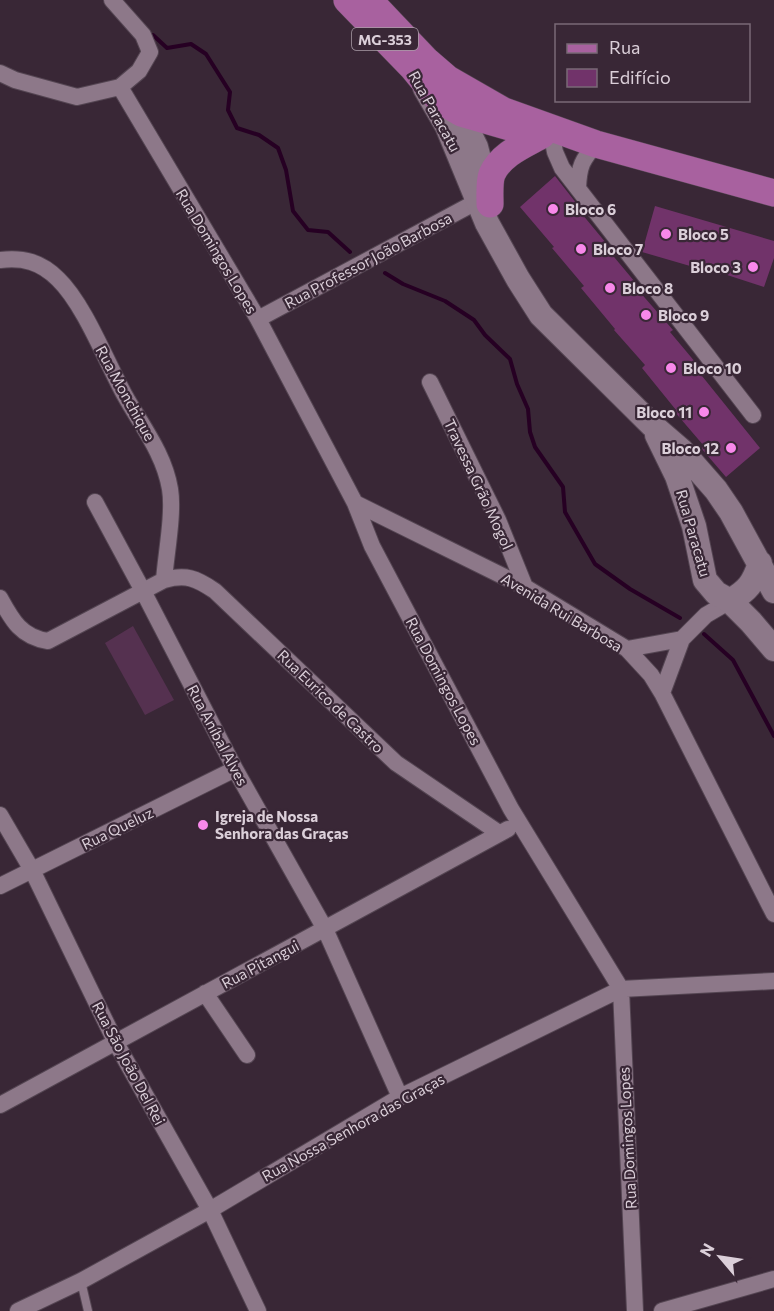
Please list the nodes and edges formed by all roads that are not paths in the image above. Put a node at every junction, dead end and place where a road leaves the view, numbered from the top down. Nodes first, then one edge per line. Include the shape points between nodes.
1 (112, 0) edge
2 (347, 0) edge
3 (369, 0) edge
4 (424, 70) junction
5 (0, 73) edge
6 (120, 87) junction
7 (461, 113) junction
8 (547, 136) junction
9 (597, 144) junction
10 (578, 188) junction
11 (774, 193) edge
12 (484, 202) junction
13 (0, 260) edge
14 (258, 319) junction
15 (430, 382) dead end
16 (753, 415) dead end
17 (652, 425) junction
18 (95, 502) dead end
19 (355, 503) junction
20 (731, 512) junction
21 (391, 521) junction
22 (694, 526) junction
23 (372, 546) junction
24 (760, 563) junction
25 (164, 580) junction
26 (705, 580) junction
27 (525, 587) junction
28 (143, 591) junction
29 (774, 591) edge
30 (0, 598) edge
31 (729, 602) junction
32 (706, 615) junction
33 (682, 639) junction
34 (774, 649) edge
35 (627, 650) junction
36 (662, 693) junction
37 (235, 769) junction
38 (0, 815) edge
39 (520, 824) junction
40 (499, 834) junction
41 (32, 870) junction
42 (0, 886) edge
43 (774, 914) edge
44 (325, 929) junction
45 (774, 981) edge
46 (621, 989) junction
47 (205, 993) junction
48 (116, 1043) junction
49 (247, 1054) dead end
50 (400, 1097) junction
51 (0, 1105) edge
52 (210, 1210) junction
53 (774, 1279) edge
54 (81, 1281) junction
55 (18, 1311) edge
56 (88, 1311) edge
57 (258, 1311) edge
58 (635, 1311) edge
59 (662, 1311) edge

1 - 6 street via 143,35 150,52 139,71
2 - 4 main road, Rua Paracatu / MG-353 via 412,68
3 - 4 main road, Rua Paracatu / MG-353
4 - 7 main road, MG-353 via 439,100
4 - 9 main road via 504,111
4 - 12 main road, Rua Paracatu / MG-353 via 428,95
5 - 6 street via 77,97
6 - 14 street, Rua Domingos Lopes
7 - 8 main road
7 - 12 main road, Rua Paracatu / MG-353 via 476,147
8 - 9 main road
8 - 10 street via 562,168
8 - 12 main road via 501,162 491,176
9 - 10 street via 579,169
9 - 11 main road
10 - 16 street
12 - 14 street, Rua Professor João Barbosa
12 - 17 main road, Rua Paracatu / MG-353 via 497,239 542,315
13 - 25 street, Rua Monchique via 30,261 58,279 73,297 152,440 171,491
14 - 19 street, Rua Domingos Lopes
15 - 27 street, Travessa Grão Mogol via 498,520
17 - 20 main road, Rua Paracatu / MG-353 via 681,450
17 - 22 main road, Rua Paracatu / MG-353 via 677,476
18 - 28 street, Rua Aníbal Alves
19 - 21 street, Avenida Rui Barbosa
19 - 23 street, Rua Domingos Lopes
20 - 22 main road via 711,512
20 - 24 main road, Rua Paracatu / MG-353
21 - 23 street via 380,530
21 - 27 street, Avenida Rui Barbosa
22 - 26 main road, Rua Paracatu / MG-353
23 - 39 street, Rua Domingos Lopes
24 - 29 main road, MG-353
24 - 31 main road via 755,580
25 - 28 street
25 - 40 street, Rua Eurico de Castro via 191,578 215,591 396,763
26 - 31 main road, Rua Paracatu
26 - 32 street
27 - 35 street, Avenida Rui Barbosa
28 - 30 street via 48,641 18,628
28 - 37 street, Rua Aníbal Alves
31 - 32 street
31 - 34 main road, Rua Paracatu
32 - 33 street
33 - 35 street
33 - 36 street
35 - 36 street, Avenida Rui Barbosa
36 - 43 street, Avenida Rui Barbosa
37 - 41 street, Rua Queluz
37 - 44 street, Rua Aníbal Alves
38 - 41 street, Rua São João Del Rei
39 - 40 street, Rua Pitangui
39 - 46 street, Rua Domingos Lopes
40 - 44 street, Rua Pitangui
41 - 42 street, Rua Queluz
41 - 48 street, Rua São João Del Rei
44 - 47 street, Rua Pitangui
44 - 50 street, Rua Aníbal Alves
45 - 46 street, Rua Nossa Senhora das Graças
46 - 50 street, Rua Nossa Senhora das Graças
46 - 58 street, Rua Domingos Lopes
47 - 48 street, Rua Pitangui
47 - 49 street
48 - 51 street, Rua Pitangui
48 - 52 street, Rua São João Del Rei
50 - 52 street, Rua Nossa Senhora das Graças
52 - 54 street, Rua Nossa Senhora das Graças
52 - 57 street, Rua São João Del Rei
53 - 59 street
54 - 55 street, Rua Nossa Senhora das Graças
54 - 56 lane

